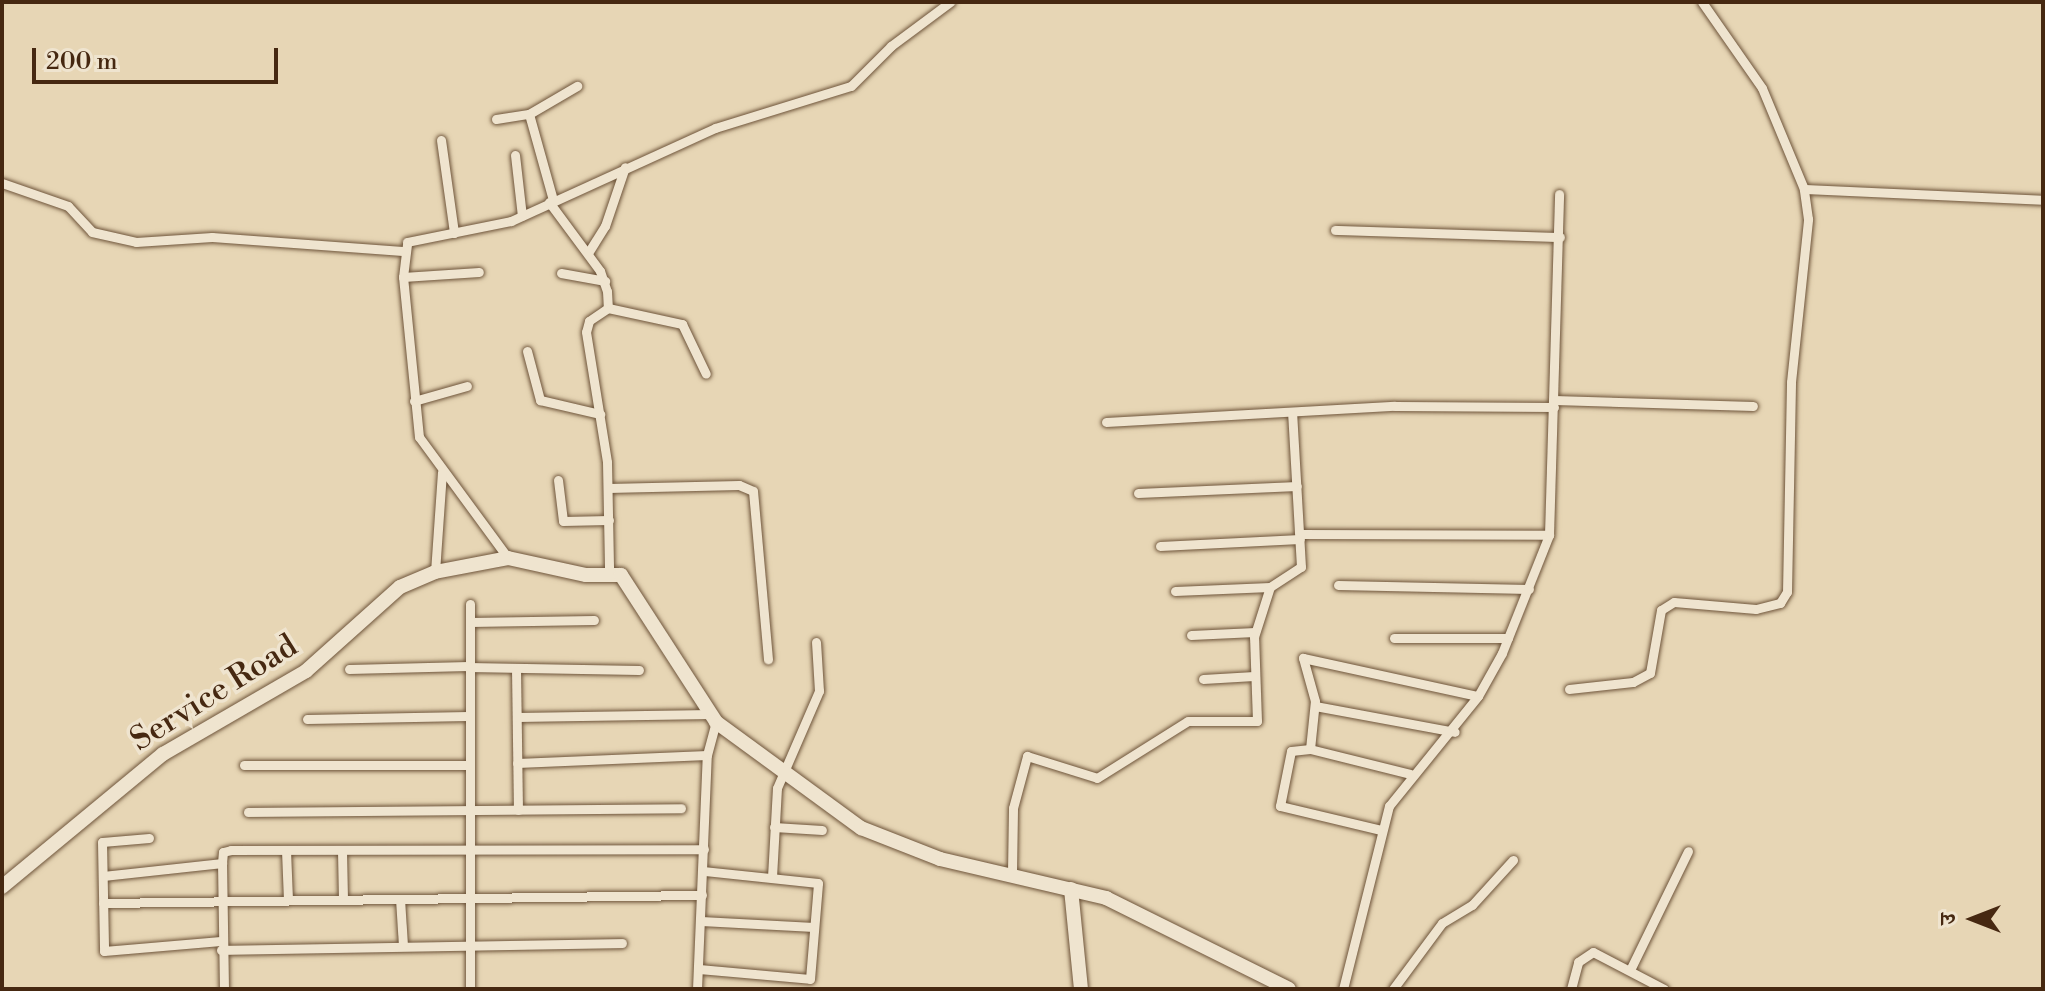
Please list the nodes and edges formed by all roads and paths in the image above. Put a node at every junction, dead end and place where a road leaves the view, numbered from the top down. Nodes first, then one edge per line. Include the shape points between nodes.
1 (950, 2) edge
2 (1702, 2) edge
3 (577, 86) dead end
4 (529, 114) junction
5 (496, 119) dead end
6 (441, 140) dead end
7 (515, 155) dead end
8 (625, 167) junction
9 (2, 183) edge
10 (1804, 189) junction
11 (1559, 194) dead end
12 (2043, 200) edge
13 (551, 201) junction
14 (522, 216) junction
15 (1335, 230) dead end
16 (454, 233) junction
17 (1560, 237) junction
18 (402, 251) junction
19 (588, 253) junction
20 (479, 272) dead end
21 (561, 273) dead end
22 (403, 277) junction
23 (605, 281) junction
24 (608, 308) junction
25 (527, 351) dead end
26 (706, 374) dead end
27 (467, 386) dead end
28 (414, 401) junction
29 (1554, 404) junction
30 (1753, 406) dead end
31 (1292, 413) junction
32 (600, 414) junction
33 (1106, 422) dead end
34 (442, 471) junction
35 (558, 480) dead end
36 (1297, 486) junction
37 (608, 488) junction
38 (1138, 493) dead end
39 (609, 520) junction
40 (1549, 535) junction
41 (1300, 537) junction
42 (1160, 546) dead end
43 (508, 558) junction
44 (609, 571) junction
45 (435, 572) junction
46 (1338, 585) dead end
47 (1270, 587) junction
48 (1529, 589) junction
49 (1175, 591) dead end
50 (470, 604) dead end
51 (594, 620) dead end
52 (470, 622) junction
53 (1255, 632) junction
54 (1191, 635) dead end
55 (1394, 638) dead end
56 (1508, 638) junction
57 (816, 642) dead end
58 (768, 659) dead end
59 (468, 667) junction
60 (516, 668) junction
61 (349, 669) dead end
62 (639, 670) dead end
63 (1254, 676) junction
64 (1203, 679) dead end
65 (1569, 689) dead end
66 (1478, 696) junction
67 (1315, 706) junction
68 (468, 716) junction
69 (517, 717) junction
70 (713, 718) junction
71 (307, 719) dead end
72 (1455, 732) junction
73 (1310, 749) junction
74 (707, 755) junction
75 (517, 763) junction
76 (244, 765) dead end
77 (469, 765) junction
78 (781, 773) junction
79 (1410, 774) junction
80 (681, 808) dead end
81 (518, 810) junction
82 (470, 811) junction
83 (248, 812) dead end
84 (774, 827) junction
85 (822, 830) dead end
86 (1381, 830) junction
87 (149, 838) dead end
88 (704, 849) junction
89 (286, 850) junction
90 (466, 850) junction
91 (342, 851) junction
92 (1688, 851) dead end
93 (1513, 860) dead end
94 (222, 863) junction
95 (703, 871) junction
96 (1012, 873) junction
97 (103, 876) junction
98 (772, 877) junction
99 (2, 887) edge
100 (1071, 889) junction
101 (702, 895) junction
102 (343, 899) junction
103 (400, 899) junction
104 (288, 900) junction
105 (222, 901) junction
106 (466, 901) junction
107 (103, 903) junction
108 (701, 921) junction
109 (814, 927) junction
110 (622, 943) dead end
111 (469, 944) junction
112 (221, 945) junction
113 (403, 946) junction
114 (1631, 968) junction
115 (699, 969) junction
116 (810, 984) edge
117 (1667, 988) edge
118 (224, 989) edge
119 (470, 989) edge
120 (697, 989) edge
121 (1081, 989) edge
122 (1289, 989) edge
123 (1343, 989) edge
124 (1393, 989) edge
125 (1571, 989) edge

1 - 8 street via 891,46 851,86 715,128
2 - 10 street via 1762,88
3 - 4 street
4 - 5 street
4 - 13 street
6 - 16 street
7 - 14 street
8 - 13 street
8 - 19 street via 605,226
9 - 18 street via 68,206 92,232 136,242 212,237
10 - 12 street
10 - 65 street via 1808,219 1791,382 1787,592 1780,603 1756,609 1674,602 1661,610 1650,673 1633,682
11 - 17 street
13 - 14 street
13 - 19 street
14 - 16 street
15 - 17 street
16 - 18 street via 418,236
17 - 29 street
18 - 22 street
19 - 23 street
20 - 22 street
21 - 23 street
22 - 28 street
23 - 24 street
24 - 26 street via 682,324
24 - 32 street via 589,321 586,332
25 - 32 street via 540,400
27 - 28 street
28 - 34 street via 419,437
29 - 30 street
29 - 31 street
29 - 40 street
31 - 33 street
31 - 36 street
32 - 37 street
34 - 43 street
34 - 45 street
35 - 39 street via 563,521
36 - 38 street
36 - 41 street
37 - 39 street
37 - 58 street via 751,489
39 - 44 street
40 - 41 street
40 - 48 street
41 - 42 street
41 - 47 street via 1301,567
43 - 44 street, Service Road via 586,575
43 - 45 street, Service Road
44 - 70 street via 627,579
45 - 99 street, Service Road via 400,587 273,695 163,754
46 - 48 street
47 - 49 street
47 - 53 street
48 - 56 street
50 - 52 street
51 - 52 street
52 - 59 street
53 - 54 street
53 - 63 street
55 - 56 street
56 - 66 street
57 - 78 street via 819,691
59 - 60 street
59 - 61 street
59 - 68 street
60 - 62 street
60 - 69 street
63 - 64 street
63 - 96 street via 1257,721 1188,721 1109,775 1097,778 1027,756 1013,808
66 - 67 street via 1303,658
66 - 72 street
67 - 72 street
67 - 73 street
68 - 71 street
68 - 77 street
69 - 70 street
69 - 75 street
70 - 74 street
70 - 78 street
72 - 79 street
73 - 79 street
73 - 86 street via 1291,751 1280,806
74 - 75 street
74 - 88 street
75 - 81 street
76 - 77 street
77 - 82 street
78 - 84 street
78 - 96 street via 874,835 940,859
79 - 86 street
80 - 81 street
81 - 82 street
82 - 83 street
82 - 90 street
84 - 85 street
84 - 98 street
86 - 123 street
87 - 97 street via 103,840
88 - 90 street
88 - 95 street
89 - 91 street
89 - 94 street via 231,850 223,852
89 - 104 street
90 - 91 street
90 - 106 street
91 - 102 street
92 - 114 street
93 - 124 street via 1472,905 1442,923
94 - 97 street
94 - 105 street
95 - 98 street
95 - 101 street
96 - 100 street
97 - 107 street
98 - 109 street via 816,880
100 - 121 street
100 - 122 street via 1139,912
101 - 106 street
101 - 108 street
102 - 103 street
102 - 104 street
103 - 106 street
103 - 113 street
104 - 105 street
105 - 107 street
105 - 112 street
106 - 111 street
107 - 112 street via 103,947 110,954
108 - 109 street
108 - 115 street
109 - 116 street
110 - 111 street
111 - 113 street
111 - 119 street
112 - 113 street
112 - 118 street
114 - 117 street
114 - 125 street via 1593,952 1578,962
115 - 116 street
115 - 120 street

